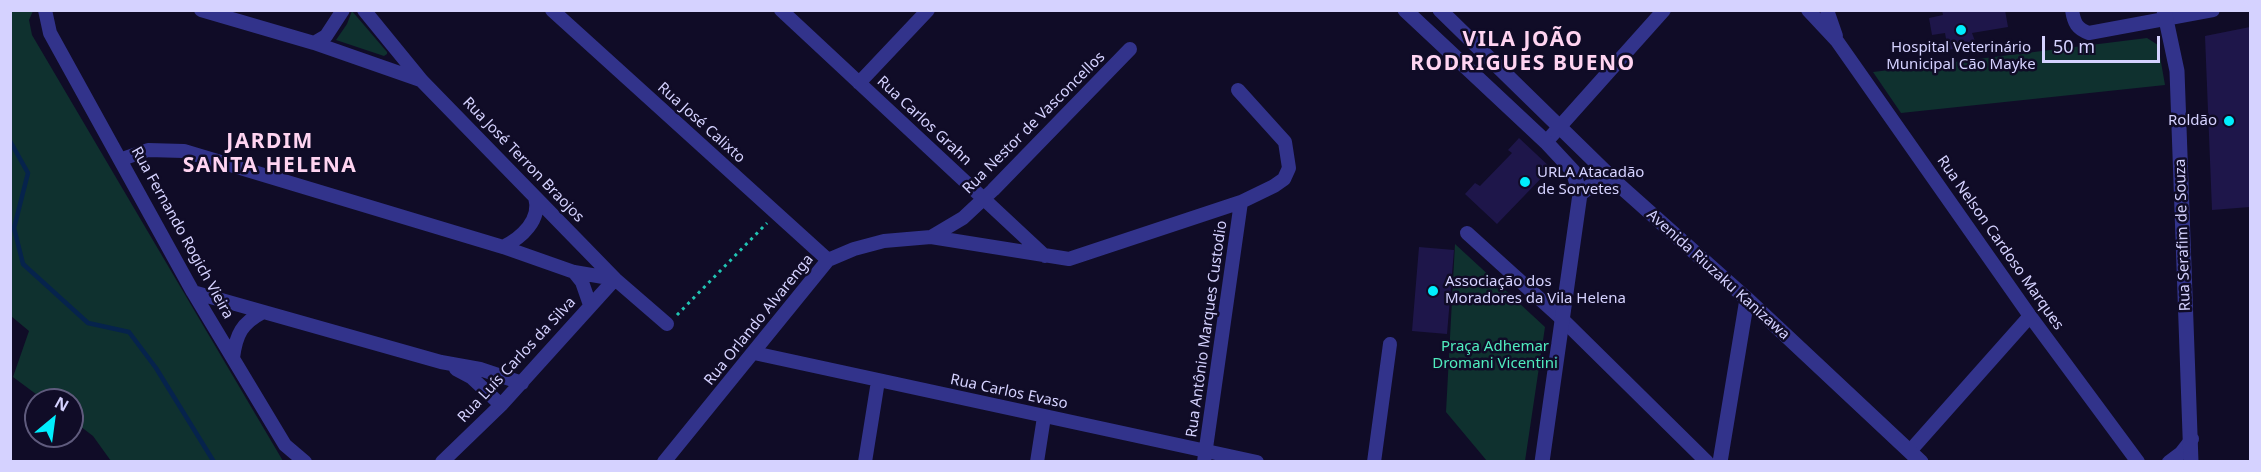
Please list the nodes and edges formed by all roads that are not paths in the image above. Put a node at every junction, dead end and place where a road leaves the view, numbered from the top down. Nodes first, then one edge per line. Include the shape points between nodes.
1 (45, 10) edge
2 (201, 10) edge
3 (343, 10) edge
4 (364, 10) edge
5 (552, 10) edge
6 (781, 10) edge
7 (928, 10) edge
8 (1405, 10) edge
9 (1440, 10) edge
10 (1664, 10) edge
11 (1808, 10) edge
12 (1827, 10) edge
13 (2072, 10) edge
14 (2213, 10) edge
15 (2165, 15) edge
16 (1838, 41) junction
17 (314, 43) junction
18 (1130, 49) dead end
19 (422, 81) junction
20 (859, 84) junction
21 (1238, 90) dead end
22 (1561, 126) junction
23 (1546, 142) junction
24 (122, 159) junction
25 (1619, 185) junction
26 (1580, 194) junction
27 (536, 197) junction
28 (984, 199) junction
29 (1241, 202) junction
30 (1467, 233) dead end
31 (931, 237) junction
32 (503, 247) junction
33 (1045, 256) junction
34 (828, 260) junction
35 (574, 272) junction
36 (615, 279) junction
37 (193, 292) junction
38 (1747, 299) junction
39 (590, 305) junction
40 (263, 312) junction
41 (2030, 316) junction
42 (1561, 318) junction
43 (667, 324) road end
44 (1390, 344) dead end
45 (754, 353) junction
46 (233, 358) junction
47 (441, 362) junction
48 (878, 381) junction
49 (522, 383) junction
50 (501, 405) junction
51 (1044, 417) junction
52 (2192, 439) junction
53 (1205, 455) edge
54 (1915, 456) edge
55 (305, 462) edge
56 (442, 462) edge
57 (664, 462) edge
58 (865, 462) edge
59 (1037, 462) edge
60 (1257, 462) edge
61 (1374, 462) edge
62 (1542, 462) edge
63 (1707, 462) edge
64 (1720, 462) edge
65 (2138, 462) edge
66 (2169, 462) edge
67 (2191, 462) edge

1 - 24 street, Rua Fernando Rogich Vieira via 50,33
2 - 17 street
3 - 17 street via 326,36
4 - 19 street, Rua José Terron Braojos
5 - 34 street, Rua José Calixto
6 - 20 street, Rua Carlos Grahn
7 - 20 street
8 - 23 street
9 - 22 street, Avenida Riuzaku Kanizawa
10 - 22 street
11 - 16 street, Rua Nelson Cardoso Marques
12 - 16 street, Rua Nelson Cardoso Marques
13 - 15 street via 2080,30 2090,33
14 - 15 street
15 - 52 street, Rua Serafim de Souza via 2177,71
16 - 41 street, Rua Nelson Cardoso Marques
17 - 19 street
18 - 28 street, Rua Nestor de Vasconcellos
19 - 27 street, Rua José Terron Braojos
20 - 28 street, Rua Carlos Grahn
21 - 29 street, Rua Orlando Alvarenga via 1285,142 1289,168 1284,179
22 - 23 street
22 - 25 street, Avenida Riuzaku Kanizawa
23 - 26 street via 1573,171
24 - 32 street via 148,150 184,151
24 - 37 street, Rua Fernando Rogich Vieira
25 - 26 street via 1606,179
25 - 38 street, Avenida Riuzaku Kanizawa
26 - 42 street
27 - 32 street via 533,221 517,239
27 - 36 street, Rua José Terron Braojos
28 - 31 street, Rua Nestor de Vasconcellos via 963,218
28 - 33 street, Rua Carlos Grahn
29 - 33 street, Rua Orlando Alvarenga via 1069,259
29 - 53 street, Rua Antônio Marques Custodio
30 - 42 street
31 - 33 street, Rua Orlando Alvarenga
31 - 34 street, Rua Orlando Alvarenga via 884,241
32 - 35 street
34 - 45 street, Rua Orlando Alvarenga
35 - 36 street
35 - 39 street
36 - 39 street, Rua Luís Carlos da Silva
36 - 43 street, Rua José Terron Braojos
37 - 40 street
37 - 46 street, Rua Fernando Rogich Vieira
38 - 54 street, Avenida Riuzaku Kanizawa
38 - 64 street
39 - 49 street, Rua Luís Carlos da Silva
40 - 46 street via 237,334
40 - 47 street
41 - 54 street
41 - 65 street, Rua Nelson Cardoso Marques
42 - 62 street
42 - 63 street
44 - 61 street
45 - 48 street, Rua Carlos Evaso
45 - 57 street, Rua Orlando Alvarenga
46 - 55 street, Rua Fernando Rogich Vieira via 285,445
47 - 49 street via 480,369
47 - 50 street via 471,377
48 - 51 street, Rua Carlos Evaso
48 - 58 street
49 - 50 street, Rua Luís Carlos da Silva
50 - 56 street, Rua Luís Carlos da Silva
51 - 53 street, Rua Carlos Evaso
51 - 59 street
52 - 66 street
52 - 67 street, Rua Serafim de Souza
53 - 60 street, Rua Carlos Evaso

